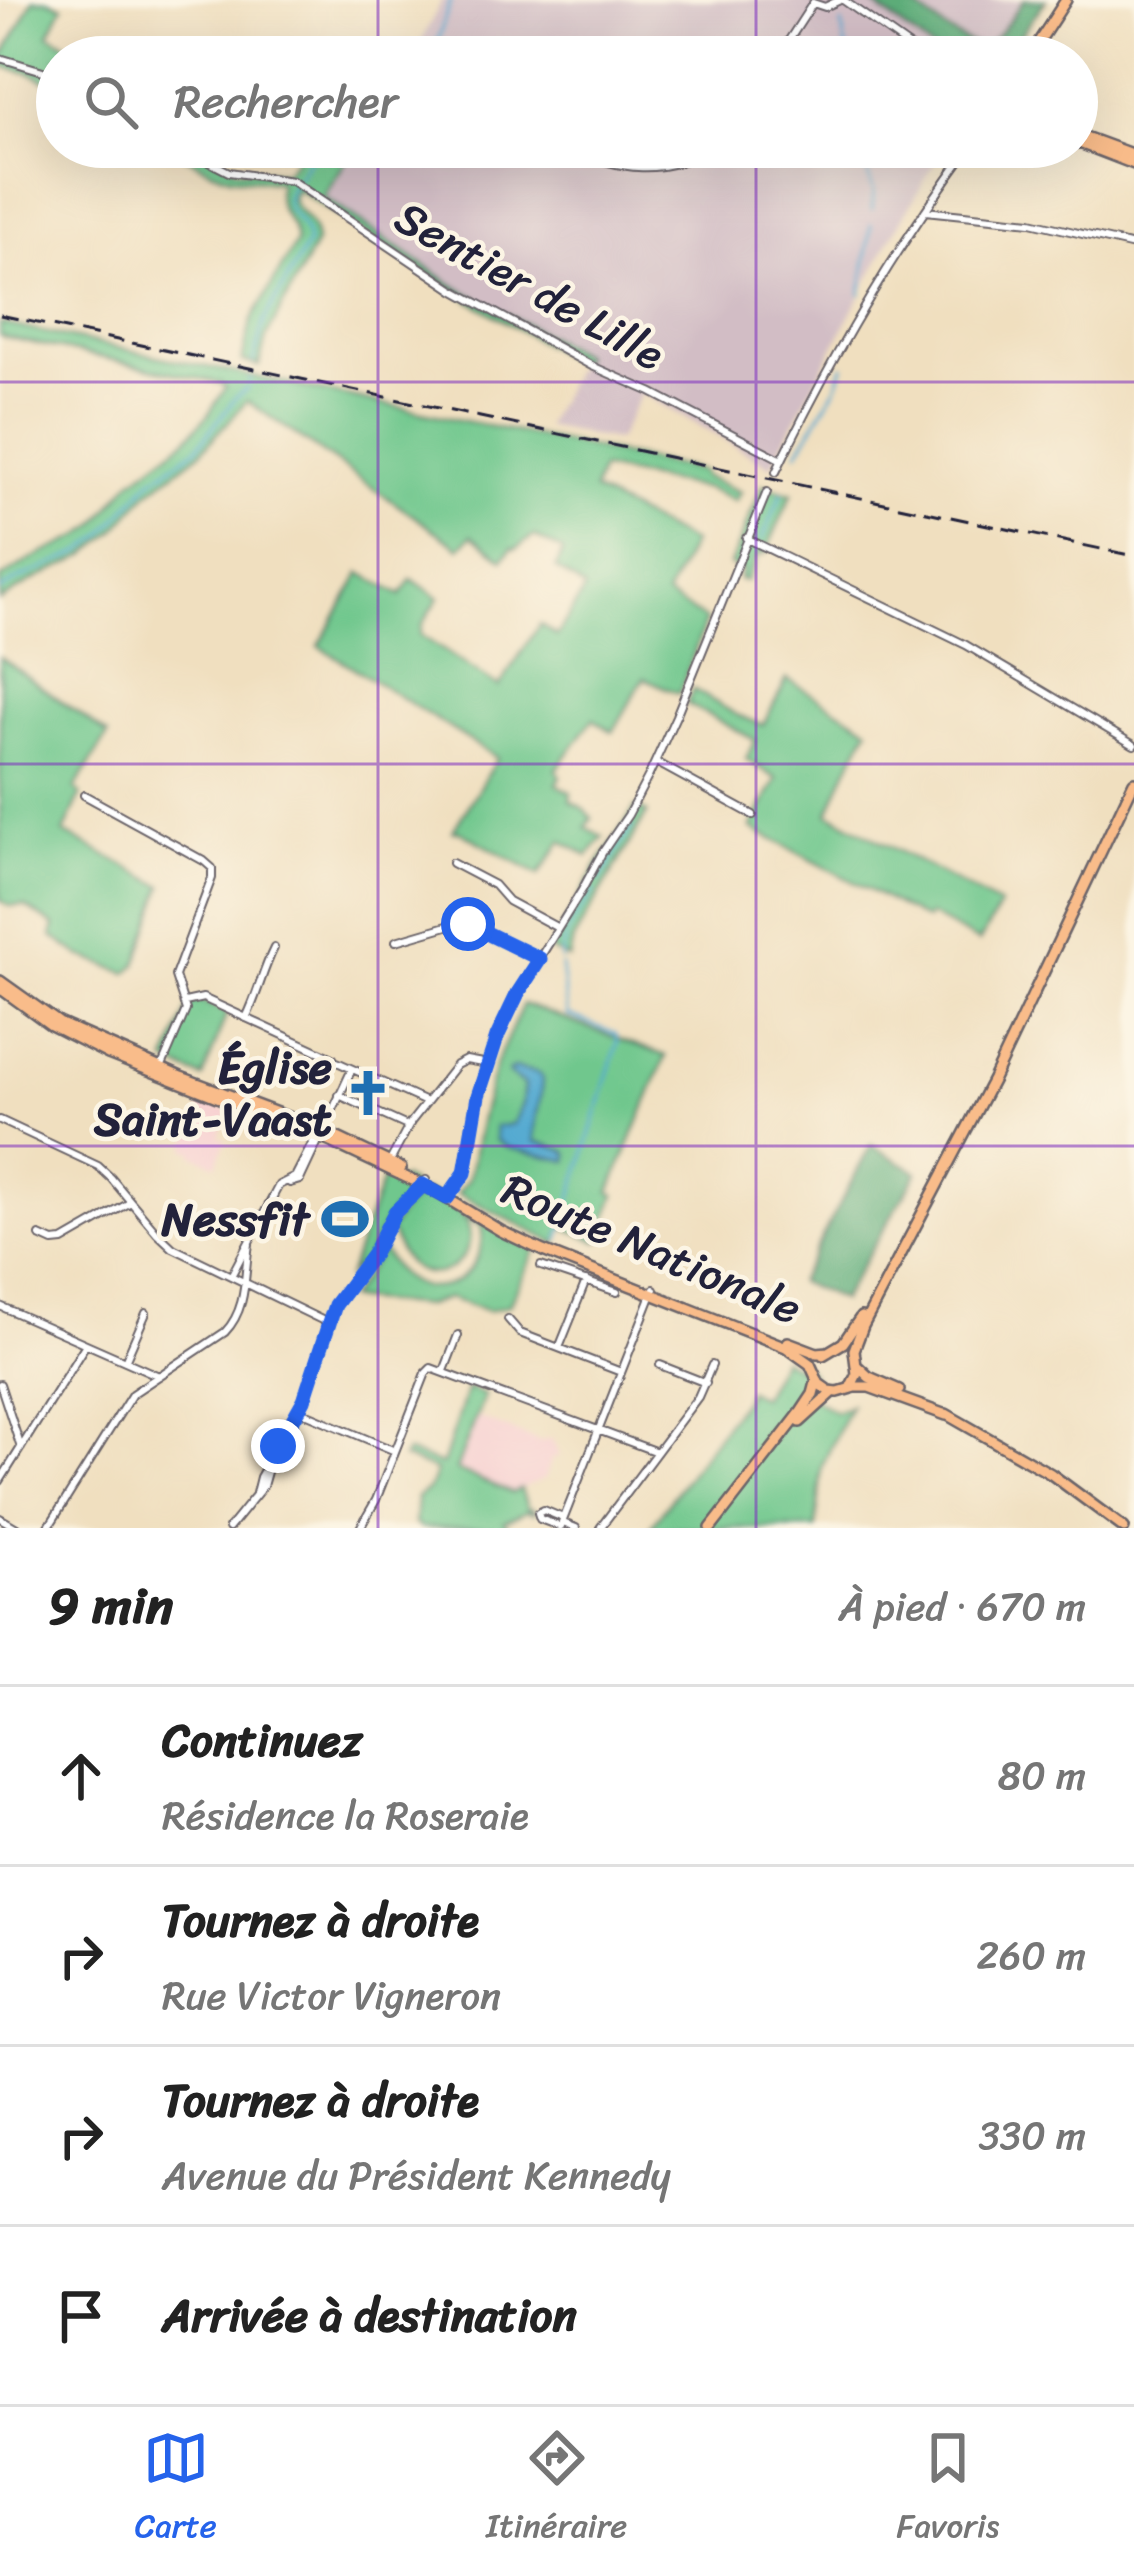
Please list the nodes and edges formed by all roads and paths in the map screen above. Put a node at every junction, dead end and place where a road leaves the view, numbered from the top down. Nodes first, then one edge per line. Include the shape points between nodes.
1 (842, 0) edge
2 (1066, 0) edge
3 (812, 1) edge
4 (791, 36) edge
5 (894, 36) edge
6 (1041, 36) edge
7 (0, 58) edge
8 (36, 69) edge
9 (1098, 146) edge
10 (1134, 160) edge
11 (221, 168) edge
12 (953, 168) edge
13 (925, 211) junction
14 (1134, 246) edge
15 (782, 460) junction
16 (776, 472) dead end
17 (767, 492) dead end
18 (746, 538) junction
19 (1134, 746) edge
20 (655, 762) junction
21 (1134, 782) edge
22 (84, 795) dead end
23 (753, 814) dead end
24 (452, 863) dead end
25 (558, 928) junction
26 (396, 941) dead end
27 (274, 948) dead end
28 (540, 959) junction
29 (0, 984) edge
30 (185, 1002) junction
31 (247, 1018) junction
32 (488, 1064) junction
33 (352, 1069) junction
34 (160, 1071) junction
35 (339, 1095) junction
36 (426, 1102) junction
37 (0, 1120) edge
38 (408, 1127) junction
39 (321, 1133) junction
40 (388, 1165) junction
41 (425, 1183) junction
42 (449, 1196) junction
43 (131, 1202) junction
44 (921, 1214) junction
45 (40, 1236) dead end
46 (249, 1244) junction
47 (542, 1266) dead end
48 (231, 1276) junction
49 (586, 1281) junction
50 (245, 1284) junction
51 (617, 1292) dead end
52 (653, 1292) junction
53 (0, 1306) edge
54 (146, 1312) dead end
55 (508, 1319) dead end
56 (328, 1323) junction
57 (458, 1335) dead end
58 (86, 1344) junction
59 (559, 1348) junction
60 (831, 1351) junction
61 (124, 1361) junction
62 (855, 1362) junction
63 (660, 1365) dead end
64 (712, 1365) dead end
65 (444, 1370) junction
66 (621, 1372) junction
67 (159, 1376) junction
68 (816, 1377) junction
69 (706, 1383) junction
70 (0, 1384) edge
71 (849, 1388) junction
72 (833, 1392) junction
73 (298, 1410) junction
74 (946, 1415) junction
75 (598, 1430) junction
76 (21, 1448) junction
77 (395, 1450) junction
78 (657, 1451) junction
79 (0, 1481) edge
80 (719, 1517) junction
81 (0, 1518) edge
82 (562, 1524) edge
83 (17, 1528) edge
84 (48, 1528) edge
85 (229, 1528) edge
86 (360, 1528) edge
87 (576, 1528) edge
88 (600, 1528) edge
89 (711, 1528) edge
90 (1124, 1528) edge

1 - 3 street
1 - 5 street
2 - 6 main road
3 - 4 street
7 - 8 street
9 - 10 main road
11 - 15 street, Sentier de Lille via 296,182 454,290
12 - 13 street
13 - 14 street via 1031,222
13 - 15 street
15 - 16 street
17 - 18 street
18 - 19 street via 966,645
18 - 20 street
20 - 23 street
20 - 25 street
21 - 44 main road
22 - 30 street via 212,868 175,976
24 - 25 street
25 - 28 street
26 - 28 street via 461,922
27 - 31 street
28 - 32 street
29 - 34 main road, Route Nationale via 55,1021
30 - 31 street via 203,998
30 - 34 street
31 - 33 street
32 - 36 street via 459,1063
32 - 42 street via 466,1170
33 - 35 street
33 - 36 street
34 - 39 main road, Route Nationale
35 - 38 street
35 - 39 street
36 - 38 street
37 - 43 street via 93,1163
38 - 40 street
39 - 40 main road, Route Nationale
39 - 46 street via 301,1180 278,1187
40 - 41 main road, Route Nationale
41 - 42 main road, Route Nationale
41 - 56 street via 395,1212
42 - 52 main road, Route Nationale via 522,1237
43 - 45 street via 60,1242
43 - 48 street via 173,1248
44 - 60 main road via 857,1325
44 - 62 main road via 863,1326
46 - 48 street
46 - 50 street
47 - 49 street
48 - 50 street
49 - 51 street
49 - 59 street
50 - 56 street
50 - 67 street via 228,1330
52 - 60 main road, Route Nationale via 817,1353
52 - 66 street
52 - 68 main road, Route Nationale via 786,1347
53 - 58 street
54 - 61 street
55 - 59 street via 520,1334
56 - 73 street
57 - 65 street
58 - 61 street
58 - 76 street
59 - 66 street
60 - 62 main road
60 - 68 main road via 818,1360
61 - 67 street
62 - 71 main road
62 - 74 main road
63 - 69 street
64 - 69 street
65 - 75 street
65 - 77 street via 425,1373
66 - 75 street
67 - 84 street via 127,1401
68 - 72 main road
68 - 80 main road via 801,1412
69 - 78 street
70 - 76 street
71 - 72 main road
71 - 74 main road via 891,1393
72 - 80 main road
73 - 77 street
73 - 85 street
74 - 90 main road via 1051,1474
75 - 78 street
75 - 82 street
76 - 79 street
77 - 86 street
78 - 88 street
80 - 89 main road
81 - 83 street
82 - 87 street

